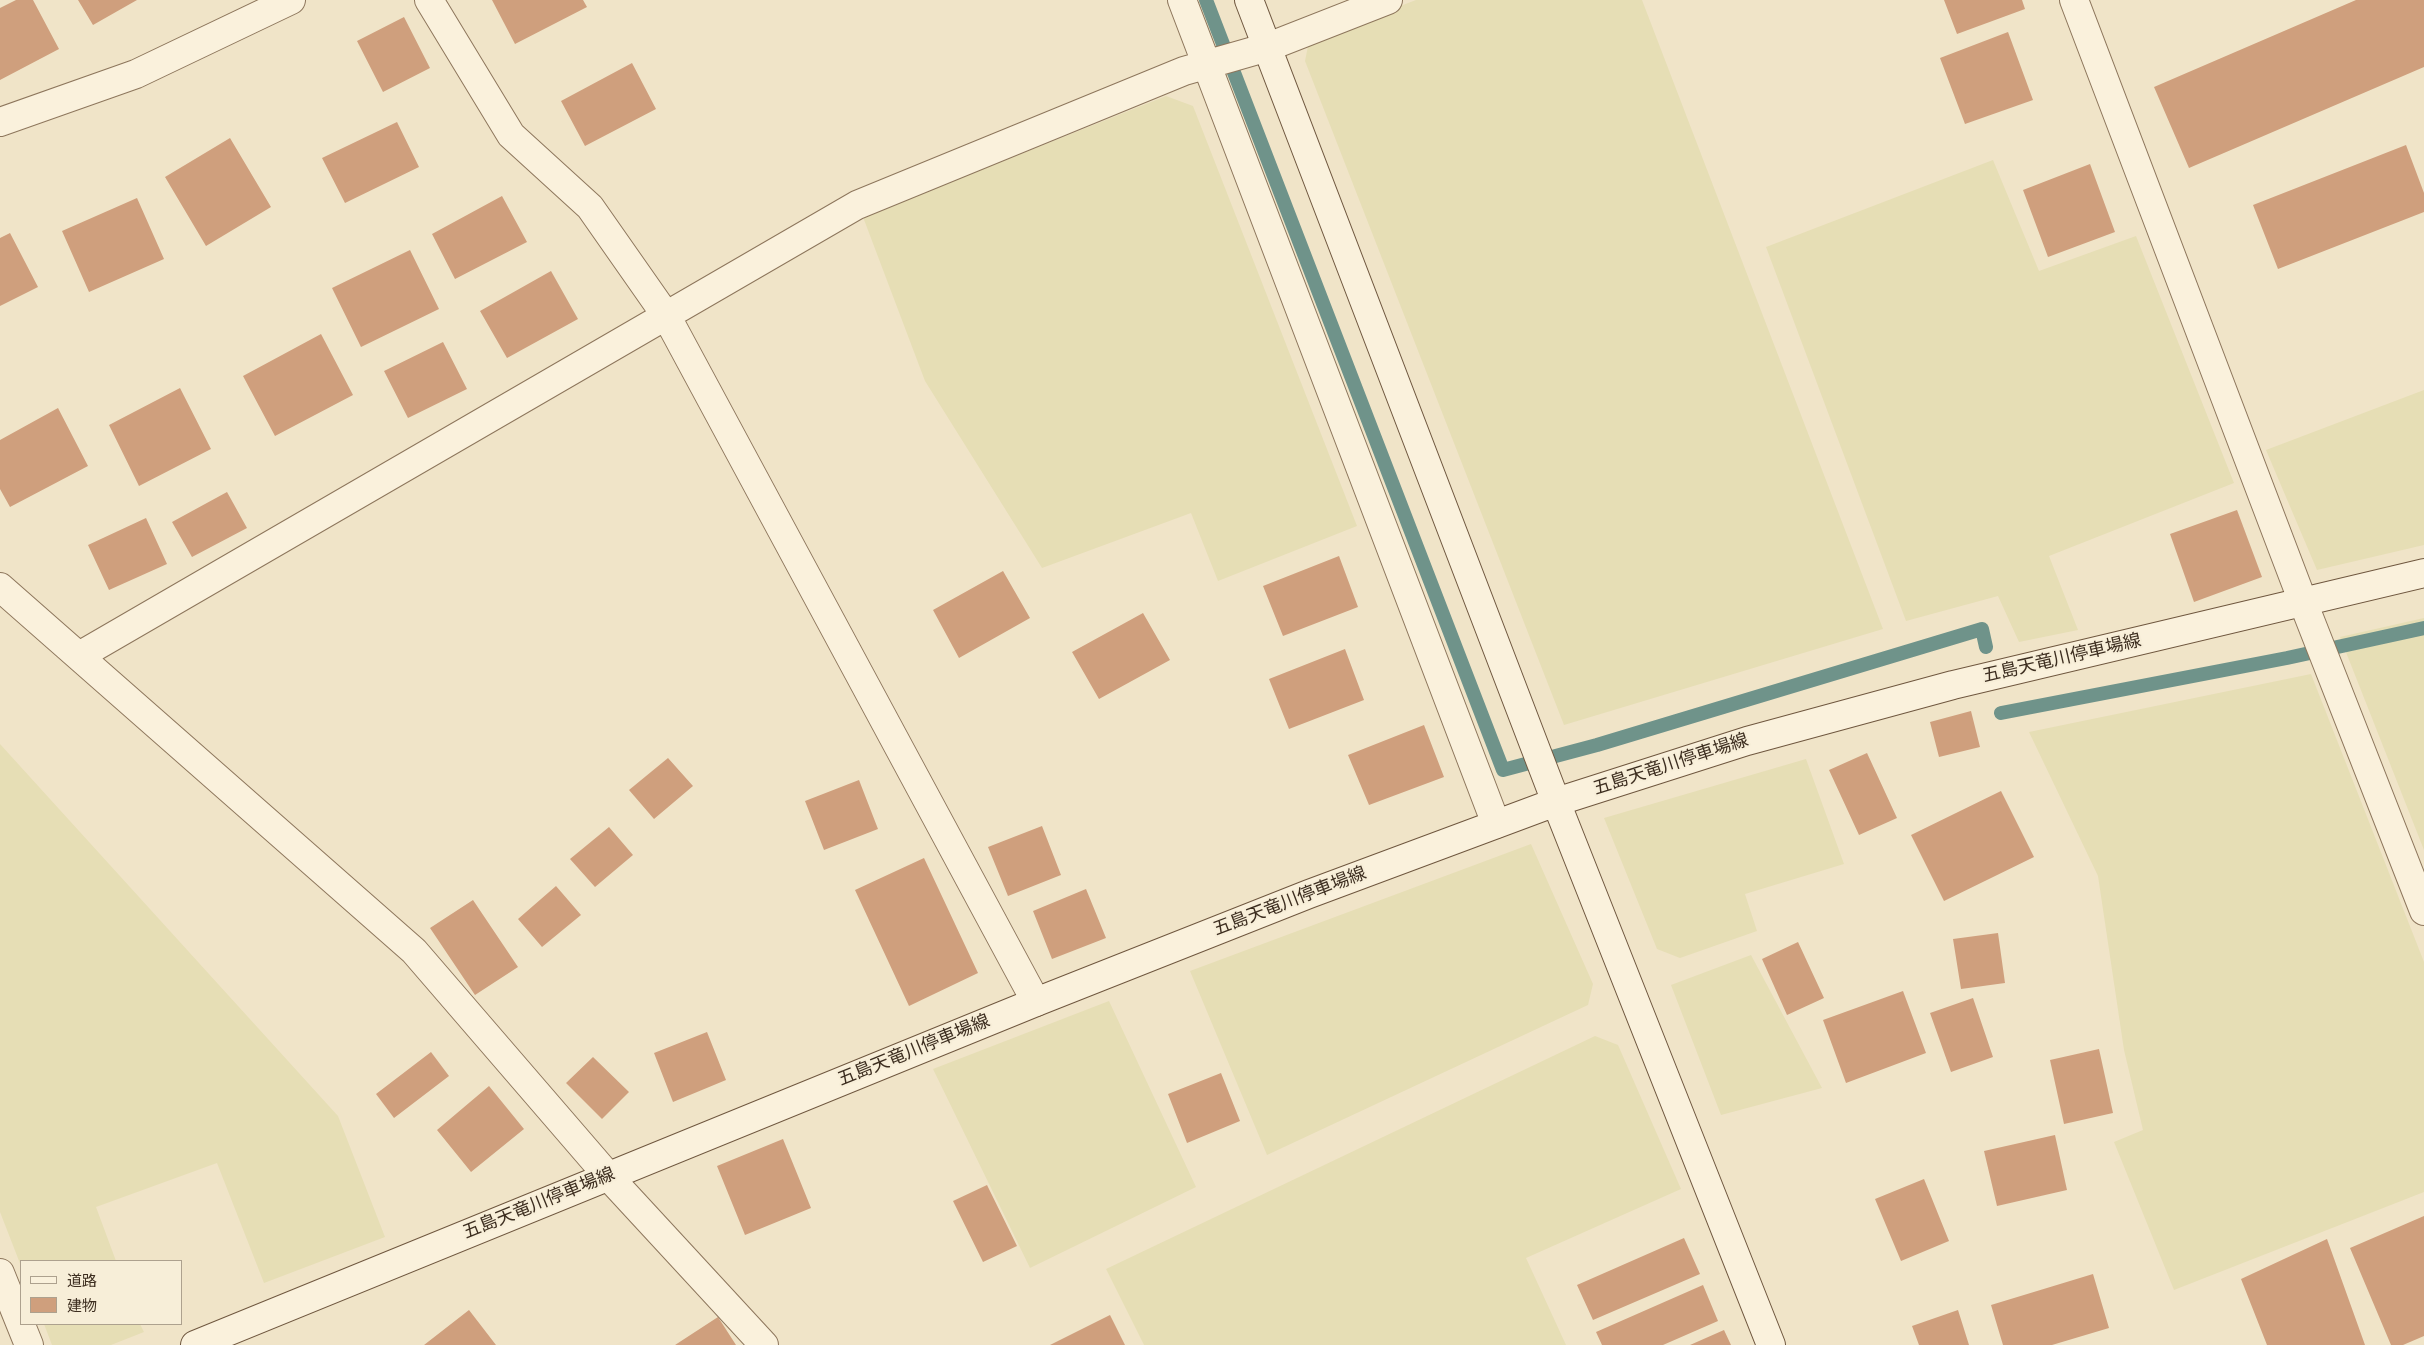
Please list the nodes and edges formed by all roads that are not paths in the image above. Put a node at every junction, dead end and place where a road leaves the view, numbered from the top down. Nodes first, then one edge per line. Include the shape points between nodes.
1 (291, 0) edge
2 (429, 0) edge
3 (1182, 0) edge
4 (1249, 0) edge
5 (1388, 0) edge
6 (2074, 0) edge
7 (1268, 47) junction
8 (1207, 65) junction
9 (0, 122) edge
10 (666, 317) junction
11 (2424, 573) edge
12 (0, 587) edge
13 (2303, 602) junction
14 (79, 656) junction
15 (1556, 802) junction
16 (1496, 824) junction
17 (2424, 911) edge
18 (1036, 1002) junction
19 (608, 1176) junction
20 (0, 1274) edge
21 (20, 1323) edge
22 (21, 1325) edge
23 (29, 1345) edge
24 (195, 1345) edge
25 (764, 1345) edge
26 (1771, 1345) edge

1 - 9 street via 136,74
2 - 10 street via 511,135 590,207
3 - 8 street
4 - 7 street
5 - 7 street
6 - 13 street
7 - 8 street
7 - 15 street
8 - 10 street via 1175,75 857,205
8 - 16 street
10 - 14 street
10 - 18 street
11 - 13 street, 五島天竜川停車場線
12 - 14 street
13 - 15 street, 五島天竜川停車場線 via 1953,685 1747,741
13 - 17 street
14 - 19 street via 414,951
15 - 16 street, 五島天竜川停車場線
15 - 26 street
16 - 18 street, 五島天竜川停車場線 via 1300,897
18 - 19 street, 五島天竜川停車場線
19 - 24 street, 五島天竜川停車場線
19 - 25 street
20 - 21 street
22 - 23 street

